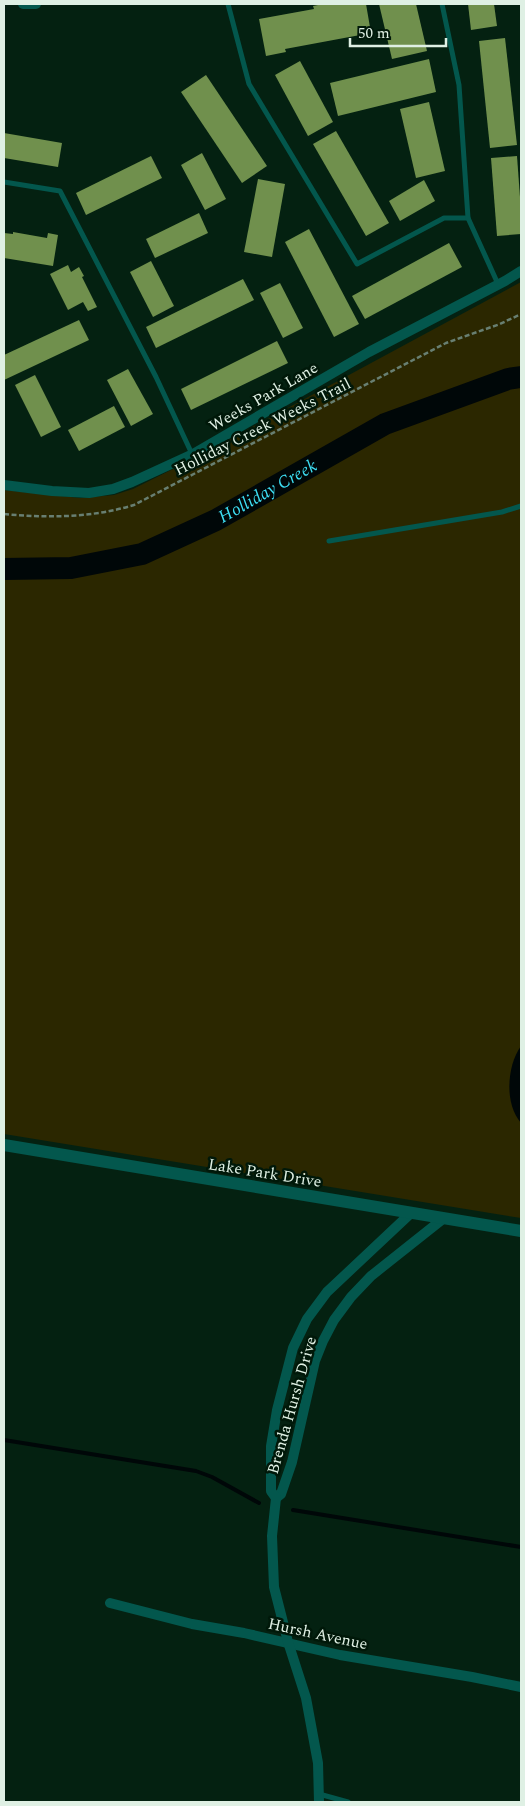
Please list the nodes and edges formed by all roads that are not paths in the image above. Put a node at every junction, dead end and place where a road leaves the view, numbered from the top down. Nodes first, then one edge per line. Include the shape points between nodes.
1 (23, 4) edge
2 (36, 4) edge
3 (228, 4) edge
4 (442, 4) edge
5 (4, 182) edge
6 (468, 218) junction
7 (521, 271) edge
8 (498, 285) junction
9 (193, 454) junction
10 (4, 485) edge
11 (521, 506) edge
12 (329, 540) dead end
13 (4, 1145) edge
14 (411, 1213) junction
15 (444, 1218) junction
16 (521, 1231) edge
17 (276, 1498) junction
18 (110, 1603) dead end
19 (288, 1642) junction
20 (521, 1687) edge
21 (319, 1798) edge
22 (348, 1802) edge

1 - 2 street
3 - 6 lane via 249,84 357,264 444,218
4 - 6 lane via 459,85
5 - 9 lane via 60,191
6 - 8 lane
7 - 8 street, Weeks Park Lane
8 - 9 street, Weeks Park Lane via 369,352
9 - 10 street, Weeks Park Lane via 132,482 89,493
11 - 12 lane via 502,512
13 - 14 street, Lake Park Drive
14 - 15 street, Lake Park Drive
14 - 17 street, Brenda Hursh Drive via 327,1292 307,1320 293,1348 271,1446 271,1491
15 - 16 street, Lake Park Drive
15 - 17 street, Brenda Hursh Drive via 371,1276 350,1297 334,1320 315,1361 292,1462 282,1494
17 - 19 street, Brenda Hursh Drive via 272,1536 274,1587
18 - 19 street, Hursh Avenue via 192,1624
19 - 20 street, Hursh Avenue via 340,1655
19 - 21 street, Brenda Hursh Drive via 306,1698 318,1763
21 - 22 lane

